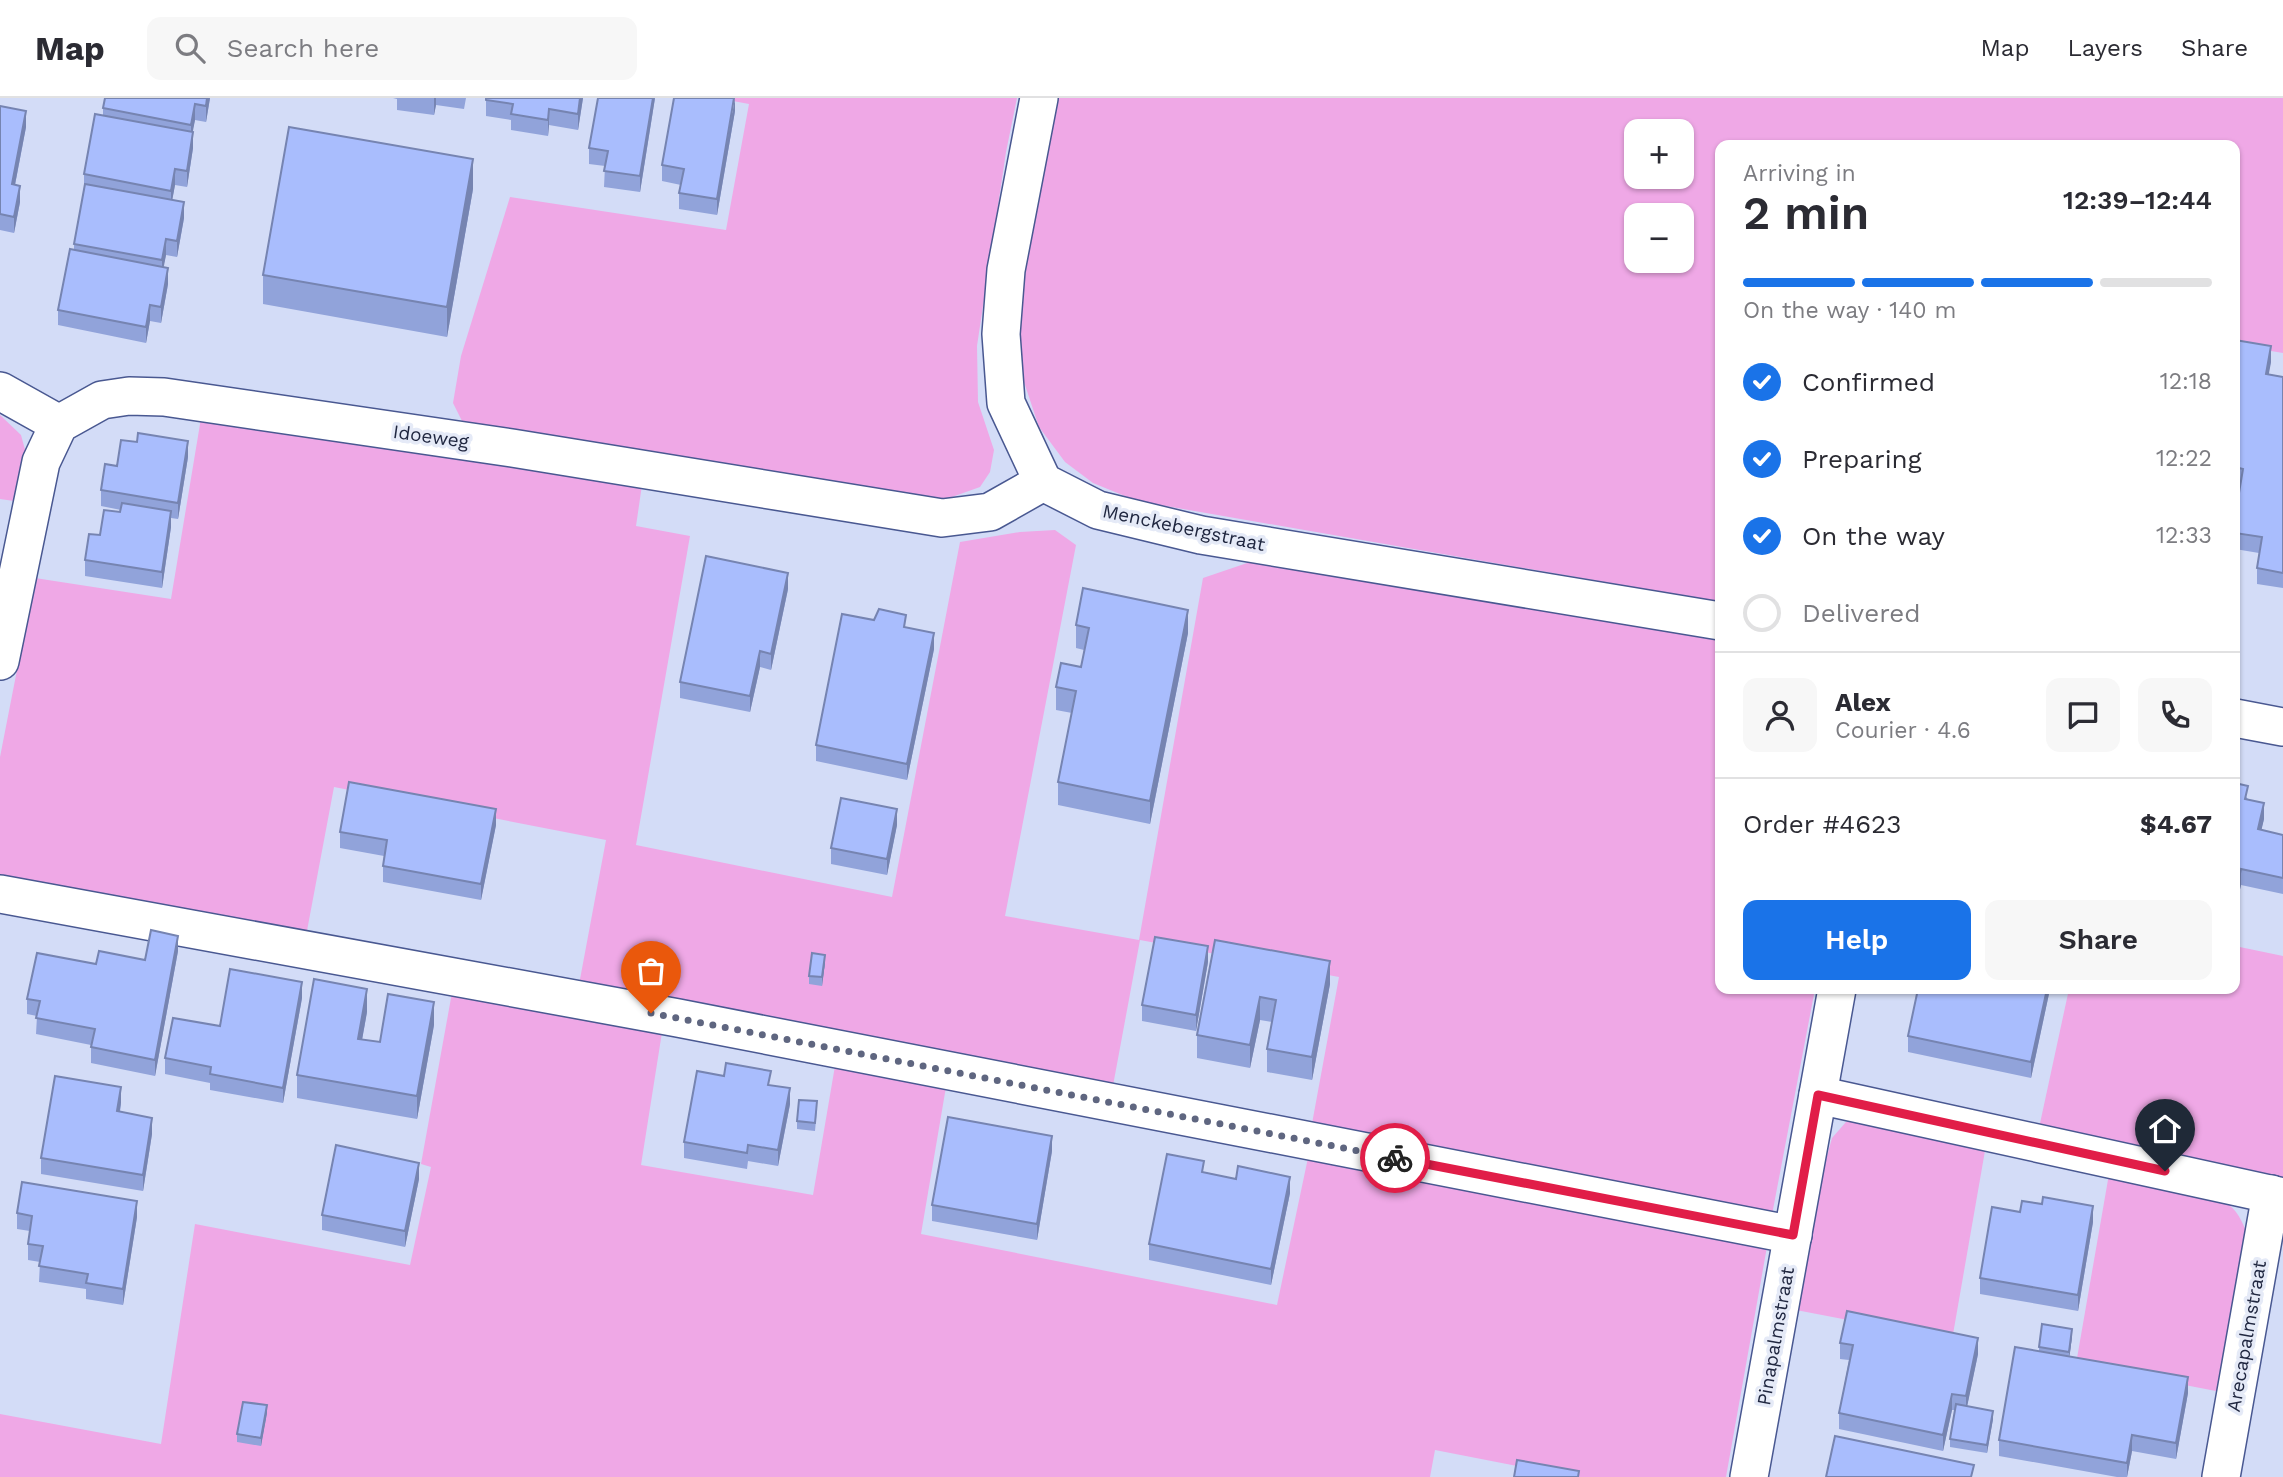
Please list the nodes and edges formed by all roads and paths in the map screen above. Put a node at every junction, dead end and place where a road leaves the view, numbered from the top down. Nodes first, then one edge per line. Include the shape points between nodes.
1 (1040, 98) edge
2 (0, 391) edge
3 (59, 424) junction
4 (1044, 482) junction
5 (1715, 620) edge
6 (0, 661) edge
7 (2240, 719) edge
8 (2283, 727) edge
9 (0, 894) edge
10 (1836, 994) edge
11 (1818, 1095) junction
12 (2277, 1196) edge
13 (1793, 1235) junction
14 (1749, 1477) edge
15 (2221, 1477) edge

1 - 4 street via 1006,270 1001,334 1006,403
2 - 3 street
3 - 4 street, Idoeweg via 102,400 164,397 942,518 990,512
3 - 6 street via 41,462
4 - 5 street, Menckebergstraat via 1098,510 1201,535
7 - 8 street
9 - 13 street via 678,1018
10 - 11 street, Pinapalmstraat
11 - 12 street
11 - 13 street, Pinapalmstraat
12 - 15 street, Arecapalmstraat
13 - 14 street, Pinapalmstraat

